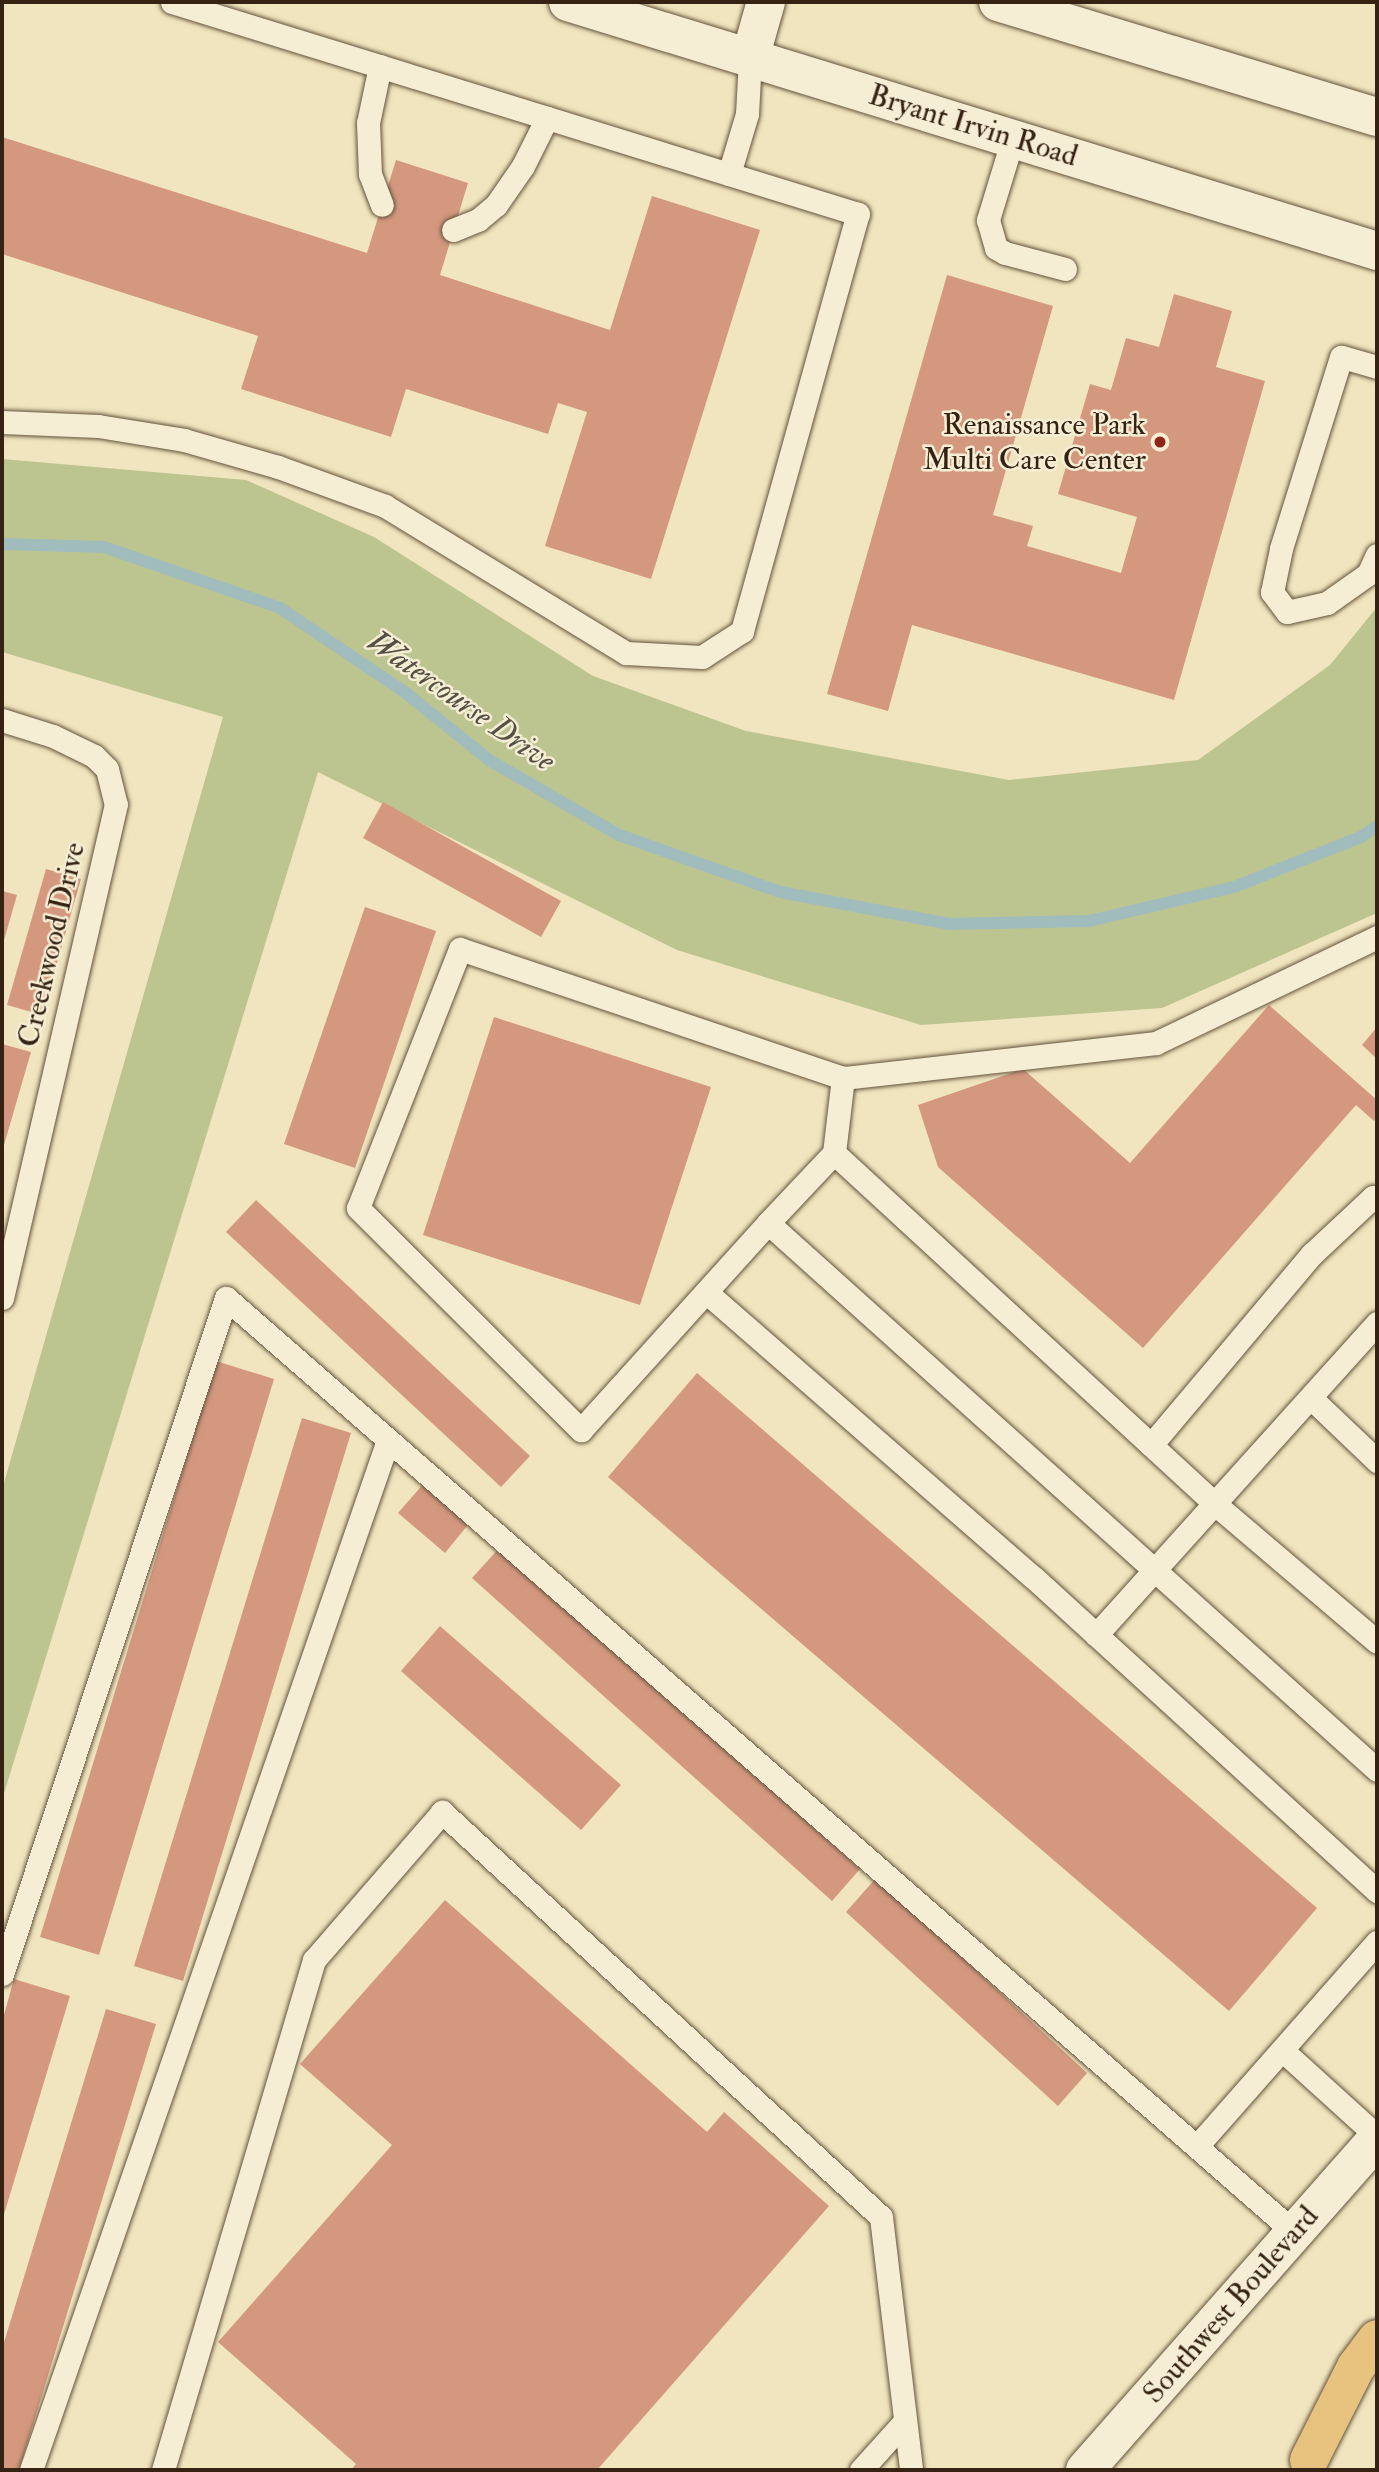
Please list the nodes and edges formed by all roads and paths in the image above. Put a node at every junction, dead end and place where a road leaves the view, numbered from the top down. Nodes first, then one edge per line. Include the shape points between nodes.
1 (173, 2) edge
2 (568, 2) edge
3 (766, 2) edge
4 (998, 2) edge
5 (750, 58) junction
6 (380, 66) junction
7 (1377, 117) edge
8 (547, 118) junction
9 (1013, 138) junction
10 (729, 174) junction
11 (382, 205) dead end
12 (453, 230) dead end
13 (1377, 251) edge
14 (1065, 269) dead end
15 (1377, 367) edge
16 (2, 422) edge
17 (1377, 555) edge
18 (2, 719) edge
19 (1377, 937) edge
20 (843, 1078) junction
21 (834, 1153) junction
22 (1377, 1199) edge
23 (768, 1223) junction
24 (706, 1292) junction
25 (2, 1298) edge
26 (1377, 1323) edge
27 (1312, 1399) junction
28 (388, 1440) junction
29 (1151, 1445) junction
30 (1377, 1461) edge
31 (1215, 1504) junction
32 (1155, 1570) junction
33 (1096, 1635) junction
34 (1377, 1642) edge
35 (1377, 1770) edge
36 (1377, 1891) edge
37 (1377, 1942) edge
38 (2, 1974) edge
39 (1282, 2050) junction
40 (1377, 2137) edge
41 (1197, 2146) junction
42 (1295, 2233) junction
43 (1377, 2339) edge
44 (1377, 2385) edge
45 (905, 2421) junction
46 (1304, 2465) edge
47 (31, 2470) edge
48 (163, 2470) edge
49 (861, 2470) edge
50 (911, 2470) edge
51 (1086, 2470) edge

1 - 6 lane
2 - 5 main road, Bryant Irvin Road
3 - 5 main road
4 - 7 main road
5 - 9 main road, Bryant Irvin Road
5 - 10 lane via 747,114
6 - 8 lane
6 - 11 lane via 368,123 370,174
8 - 10 lane
8 - 12 lane via 523,166 496,205 478,220
9 - 13 main road, Bryant Irvin Road
9 - 14 lane via 988,220 996,248
10 - 16 lane via 858,214 742,631 702,657 626,653 385,506 278,467 184,440 97,426
15 - 17 lane via 1341,356 1272,592 1287,612 1327,603 1368,574
18 - 25 lane, Creekwood Drive via 94,756 107,769 116,804
19 - 20 lane via 1156,1043
20 - 21 lane
20 - 24 lane via 460,949 358,1208 581,1430
21 - 23 lane
21 - 29 lane
22 - 29 lane via 1312,1254
23 - 24 lane
23 - 32 lane
24 - 33 lane
26 - 27 lane
27 - 30 lane
27 - 31 lane
28 - 38 lane via 226,1298
28 - 41 lane
28 - 47 lane
29 - 31 lane
31 - 32 lane
31 - 34 lane
32 - 33 lane
32 - 35 lane
33 - 36 lane
37 - 39 lane
39 - 40 lane
39 - 41 lane
40 - 42 main road, Southwest Boulevard
41 - 42 lane
42 - 51 main road, Southwest Boulevard
43 - 46 highway via 1356,2367
44 - 46 highway
45 - 48 lane via 881,2217 442,1812 314,1960
45 - 49 lane
45 - 50 lane

